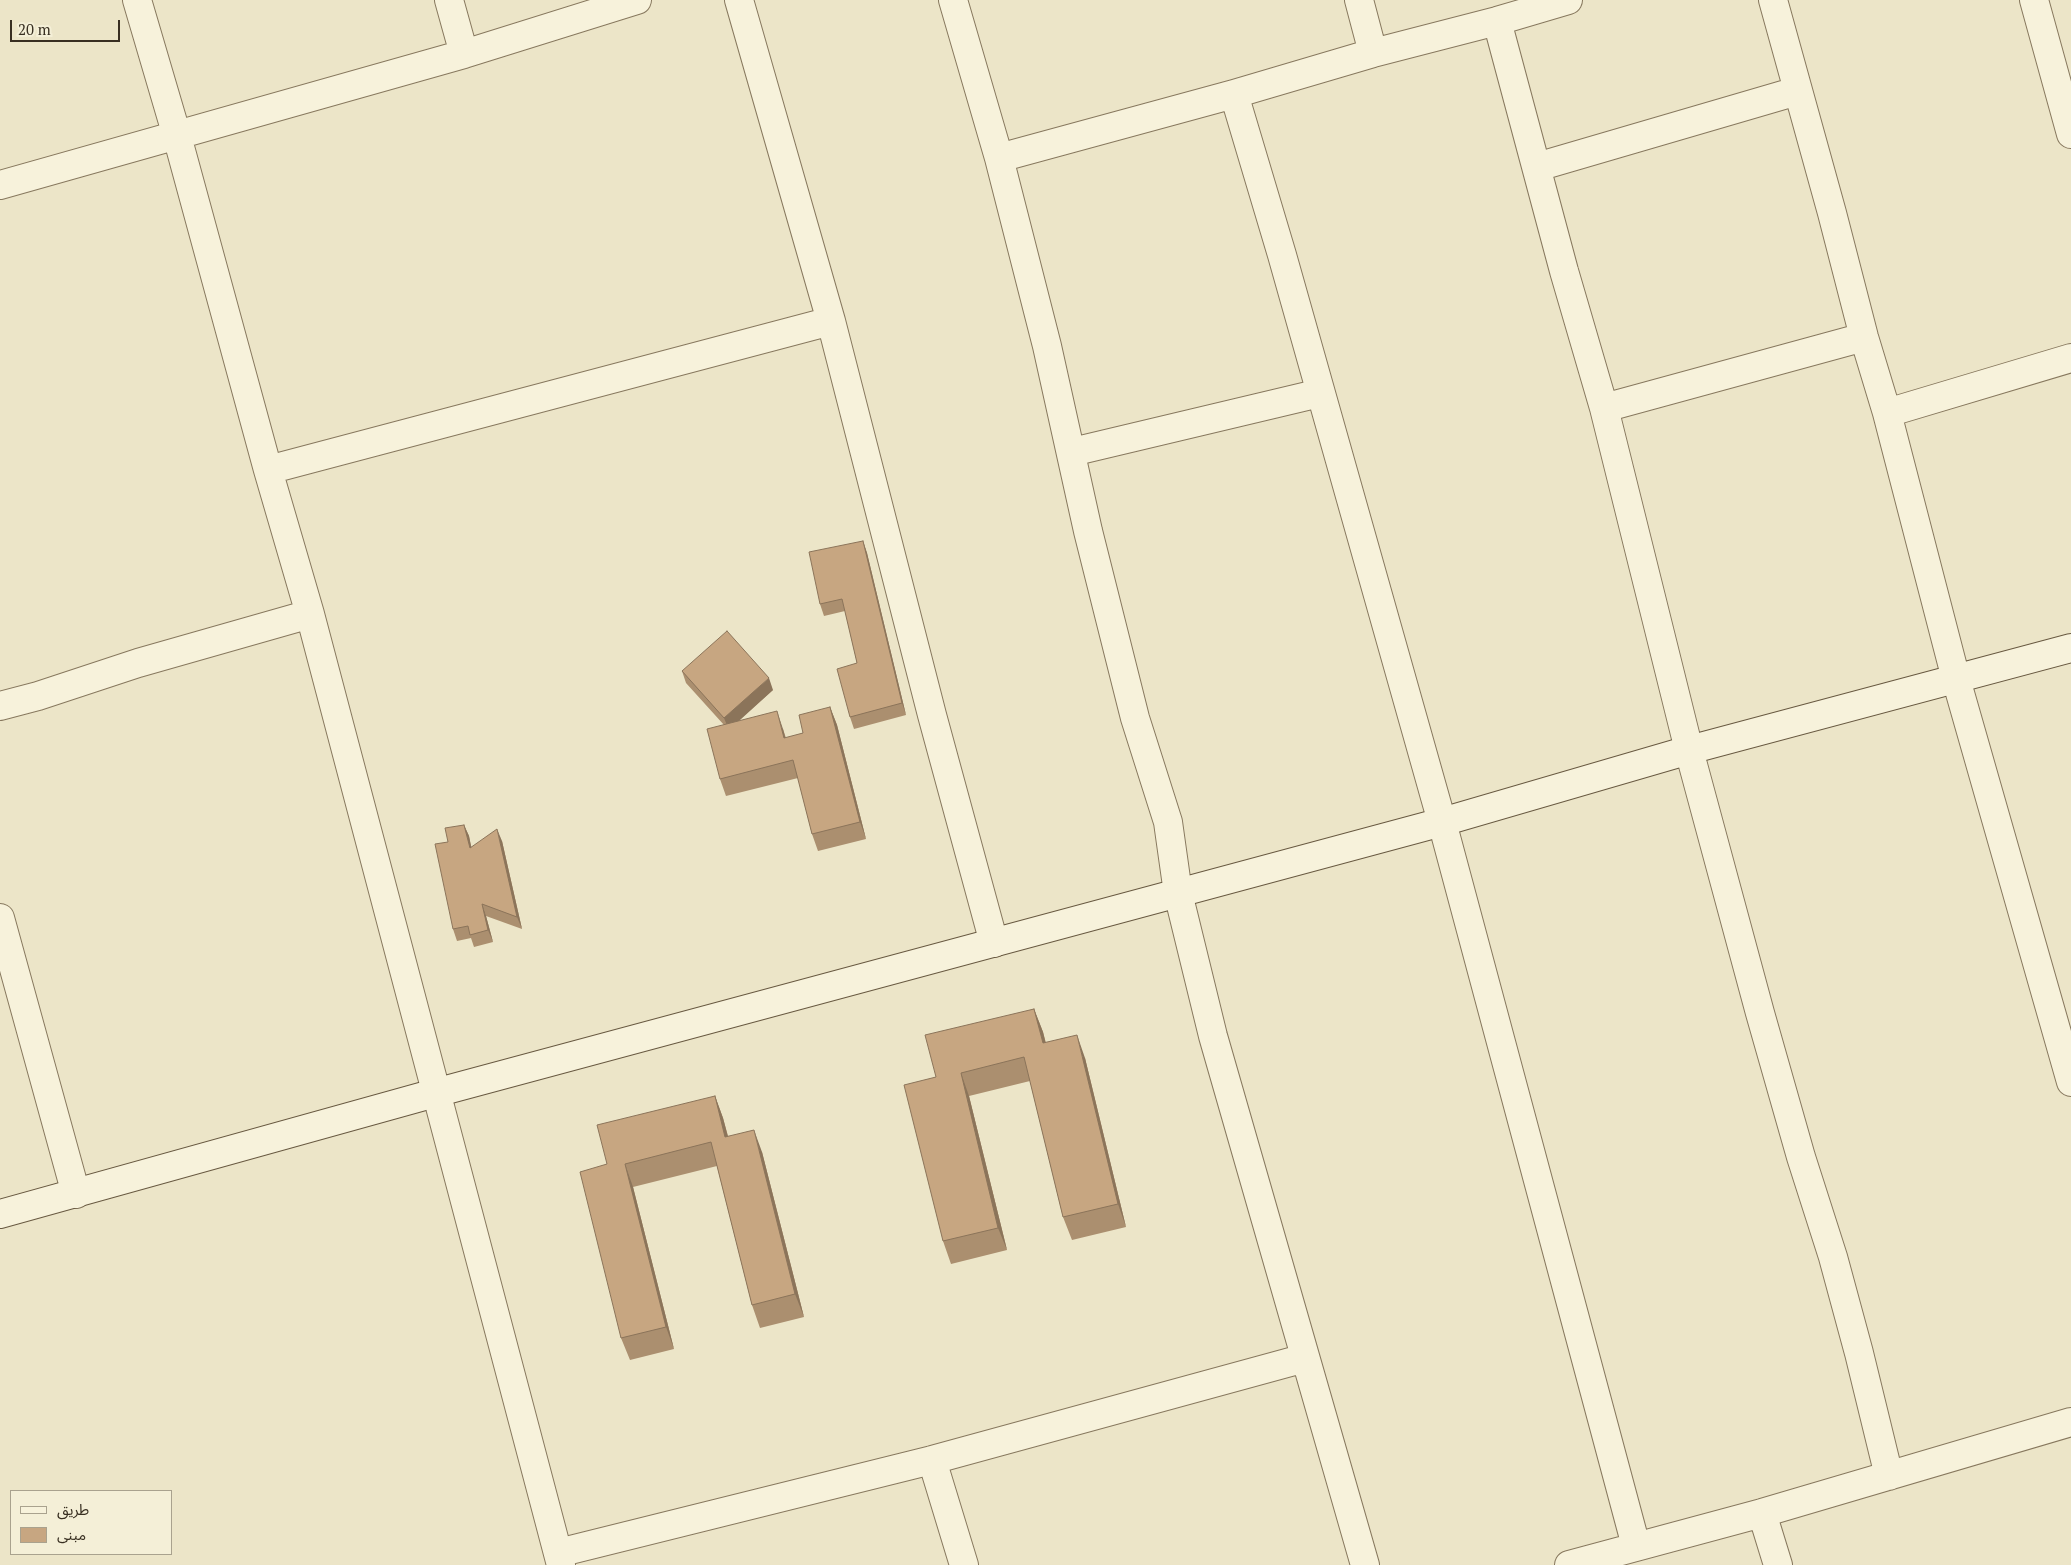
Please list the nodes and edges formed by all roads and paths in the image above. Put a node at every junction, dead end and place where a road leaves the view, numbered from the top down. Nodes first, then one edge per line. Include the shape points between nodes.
1 (137, 0) edge
2 (449, 0) edge
3 (637, 0) edge
4 (739, 0) edge
5 (953, 0) edge
6 (1359, 0) edge
7 (1568, 0) edge
8 (1773, 0) edge
9 (2034, 0) edge
10 (1497, 21) junction
11 (1373, 53) junction
12 (464, 54) junction
13 (1797, 90) junction
14 (1234, 94) junction
15 (2071, 134) edge
16 (177, 136) junction
17 (999, 158) junction
18 (1537, 167) junction
19 (0, 185) edge
20 (831, 321) junction
21 (1864, 337) junction
22 (2071, 358) edge
23 (1320, 393) junction
24 (1604, 408) junction
25 (1887, 413) junction
26 (1072, 452) junction
27 (268, 470) junction
28 (310, 614) junction
29 (2071, 648) edge
30 (1956, 679) junction
31 (0, 706) edge
32 (1689, 750) junction
33 (1442, 822) junction
34 (1178, 893) junction
35 (0, 918) edge
36 (994, 943) junction
37 (2071, 1082) edge
38 (435, 1093) junction
39 (76, 1194) junction
40 (0, 1214) edge
41 (1305, 1358) junction
42 (2071, 1422) edge
43 (932, 1460) junction
44 (1888, 1476) junction
45 (1762, 1513) junction
46 (1636, 1546) junction
47 (559, 1559) edge
48 (964, 1565) edge
49 (1366, 1565) edge
50 (1569, 1565) edge
51 (1778, 1565) edge

1 - 16 street
2 - 12 street
3 - 12 street
4 - 20 street
5 - 17 street
6 - 11 street
7 - 10 street
8 - 13 street
9 - 15 street
10 - 11 street
10 - 18 street
11 - 14 street
12 - 16 street
13 - 18 street
13 - 21 street
14 - 17 street
14 - 23 street
16 - 19 street
16 - 27 street
17 - 26 street
18 - 24 street
20 - 27 street
20 - 36 street
21 - 24 street
21 - 25 street
22 - 25 street
23 - 26 street
23 - 33 street
24 - 32 street
25 - 30 street
26 - 34 street via 1088,531 1135,718 1168,822
27 - 28 street
28 - 31 street via 138,662
28 - 38 street
29 - 30 street
30 - 32 street
30 - 37 street
32 - 33 street
32 - 44 street via 1760,1013 1852,1324
33 - 34 street
33 - 46 street
34 - 36 street
34 - 41 street via 1213,1036
35 - 39 street
36 - 38 street
38 - 39 street
38 - 47 street
39 - 40 street
41 - 43 street
41 - 49 street
42 - 44 street
43 - 47 street
43 - 48 street
44 - 45 street
45 - 46 street
45 - 51 street
46 - 50 street

